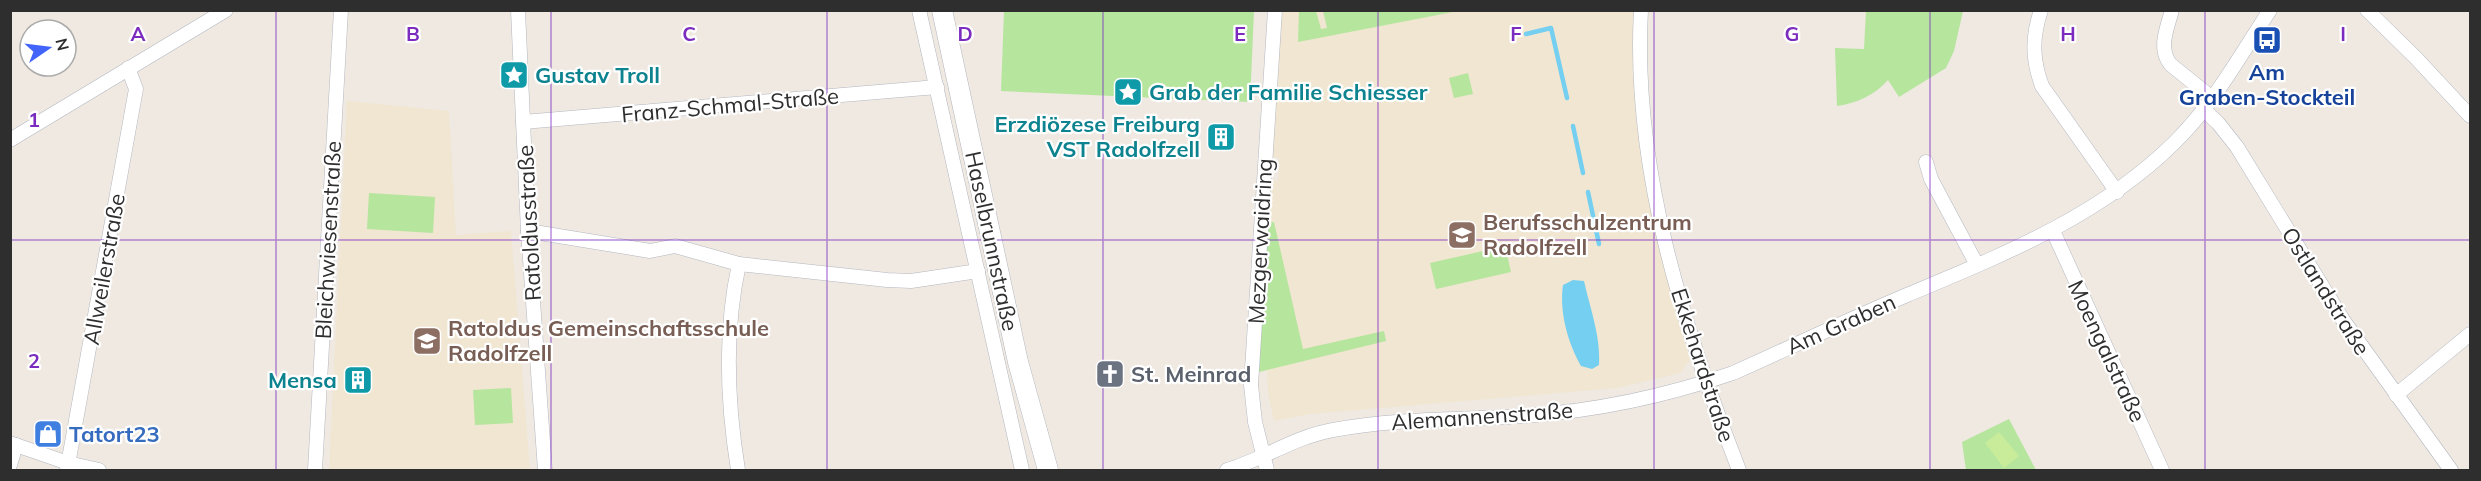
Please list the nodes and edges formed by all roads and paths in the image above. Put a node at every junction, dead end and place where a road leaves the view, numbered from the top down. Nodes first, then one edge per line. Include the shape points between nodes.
1 (226, 10) edge
2 (340, 10) edge
3 (518, 10) edge
4 (919, 10) edge
5 (942, 10) edge
6 (1275, 10) edge
7 (1641, 10) edge
8 (2041, 10) edge
9 (2172, 10) edge
10 (2270, 10) edge
11 (2367, 10) edge
12 (128, 68) junction
13 (937, 87) junction
14 (2208, 104) junction
15 (2470, 116) edge
16 (523, 122) junction
17 (10, 140) edge
18 (1926, 162) dead end
19 (2117, 192) junction
20 (528, 231) junction
21 (2053, 231) junction
22 (739, 264) junction
23 (1977, 265) junction
24 (978, 271) junction
25 (2470, 334) edge
26 (1705, 383) junction
27 (2396, 395) junction
28 (13, 444) edge
29 (1262, 456) junction
30 (10, 465) edge
31 (68, 467) edge
32 (99, 471) edge
33 (315, 471) edge
34 (545, 471) edge
35 (738, 471) edge
36 (1022, 471) edge
37 (1048, 471) edge
38 (1227, 471) edge
39 (1267, 471) edge
40 (1738, 471) edge
41 (2162, 471) edge
42 (2451, 471) edge

1 - 12 street
2 - 33 street, Bleichwiesenstraße
3 - 16 street, Ratoldusstraße
4 - 13 street, Haselbrunnstraße
5 - 37 main road, Haselbrunnstraße via 1018,362
6 - 29 street, Mezgerwaidring via 1251,385
7 - 26 street, Ekkehardstraße via 1641,73 1649,164 1687,327
8 - 19 street via 2033,49 2042,86
9 - 14 street via 2163,44 2165,58
10 - 14 street, Am Graben
11 - 15 street
12 - 17 street
12 - 31 street, Allweilerstraße via 136,89
13 - 16 street, Franz-Schmal-Straße
13 - 24 street, Haselbrunnstraße
14 - 19 street, Am Graben via 2172,145
14 - 27 street, Ostlandstraße via 2343,320
16 - 20 street, Ratoldusstraße
18 - 23 street via 1931,179
19 - 21 street, Am Graben
20 - 22 street via 650,251 675,246
20 - 34 street, Ratoldusstraße
21 - 23 street, Am Graben
21 - 41 street, Moengalstraße
22 - 24 street via 911,281
22 - 35 street via 728,367
23 - 26 street, Am Graben
24 - 36 street, Haselbrunnstraße
25 - 27 street
26 - 29 street, Alemannenstraße via 1567,411 1356,426 1299,438
26 - 40 street, Ekkehardstraße
27 - 42 street, Ostlandstraße
28 - 30 street
28 - 31 street
29 - 38 street, Alemannenstraße
29 - 39 street, Mezgerwaidring
31 - 32 street

